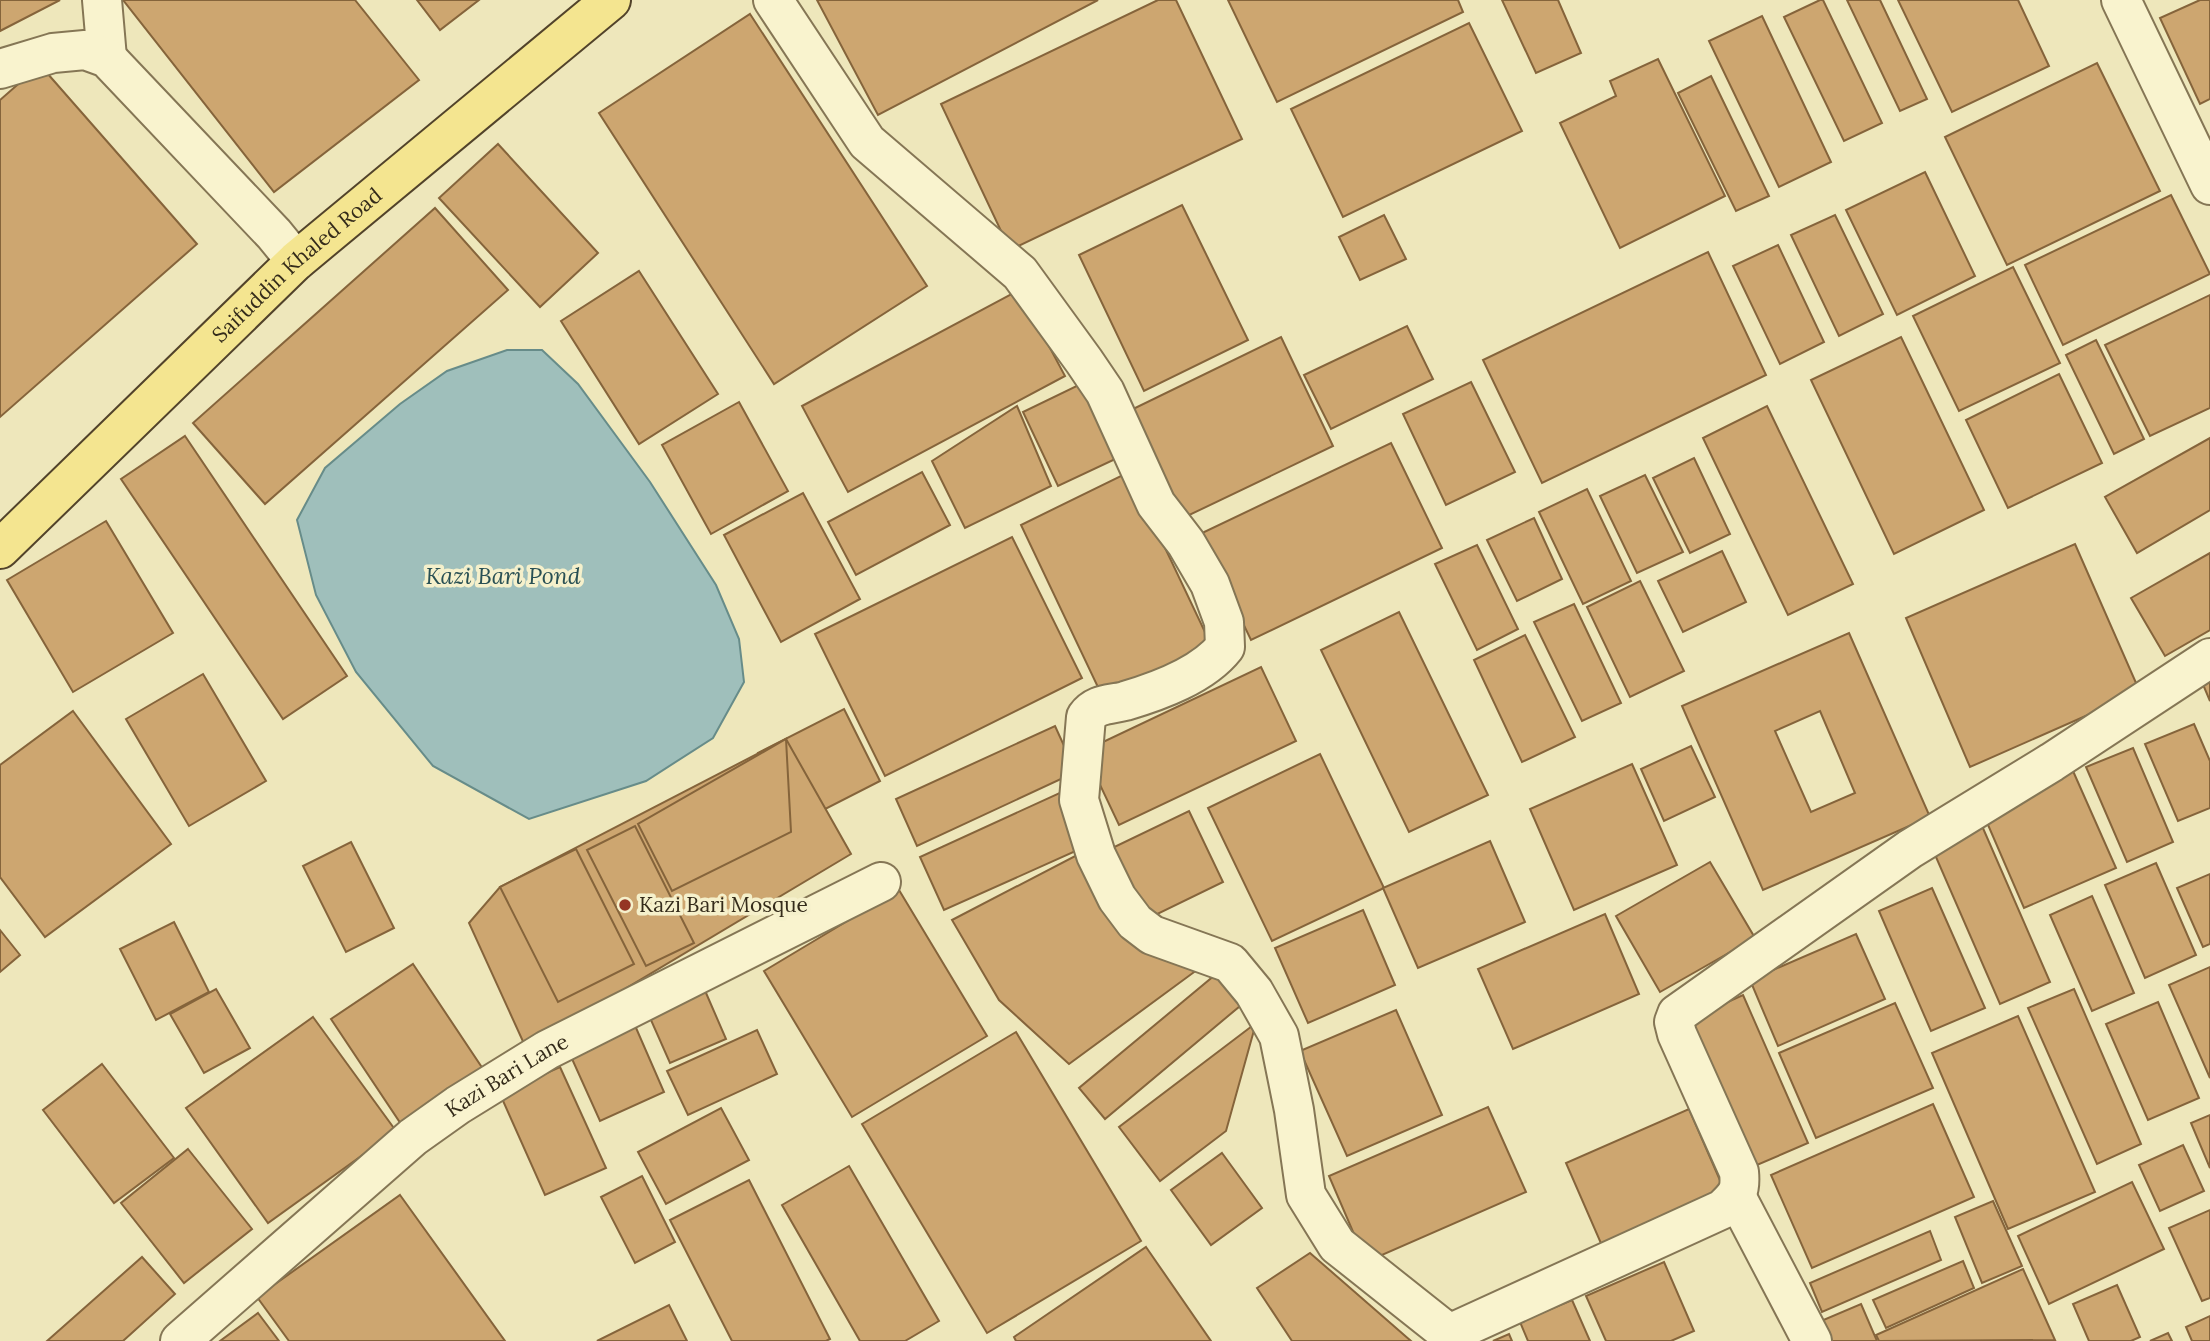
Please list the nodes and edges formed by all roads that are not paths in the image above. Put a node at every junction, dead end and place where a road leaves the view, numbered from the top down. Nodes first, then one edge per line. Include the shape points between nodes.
1 (102, 0) edge
2 (611, 0) edge
3 (773, 0) edge
4 (2121, 0) edge
5 (107, 58) junction
6 (0, 69) edge
7 (2210, 185) edge
8 (296, 261) junction
9 (0, 549) edge
10 (2210, 658) edge
11 (881, 882) dead end
12 (1736, 1196) junction
13 (180, 1341) edge
14 (1812, 1341) edge

1 - 5 street
2 - 8 main road, Saifuddin Khaled Road
3 - 12 street via 867,142 1020,273 1105,392 1156,504 1210,583 1224,622 1225,646 1192,675 1091,709 1083,736 1079,800 1096,855 1135,922 1152,935 1230,963 1260,1003 1279,1036 1306,1195 1337,1245 1449,1334 1723,1209
4 - 7 street
5 - 6 street via 85,50 53,53
5 - 8 street
8 - 9 main road, Saifuddin Khaled Road
10 - 12 street via 1910,849 1677,1014 1677,1034 1739,1172
11 - 13 street, Kazi Bari Lane via 547,1050 458,1105 413,1137
12 - 14 street

